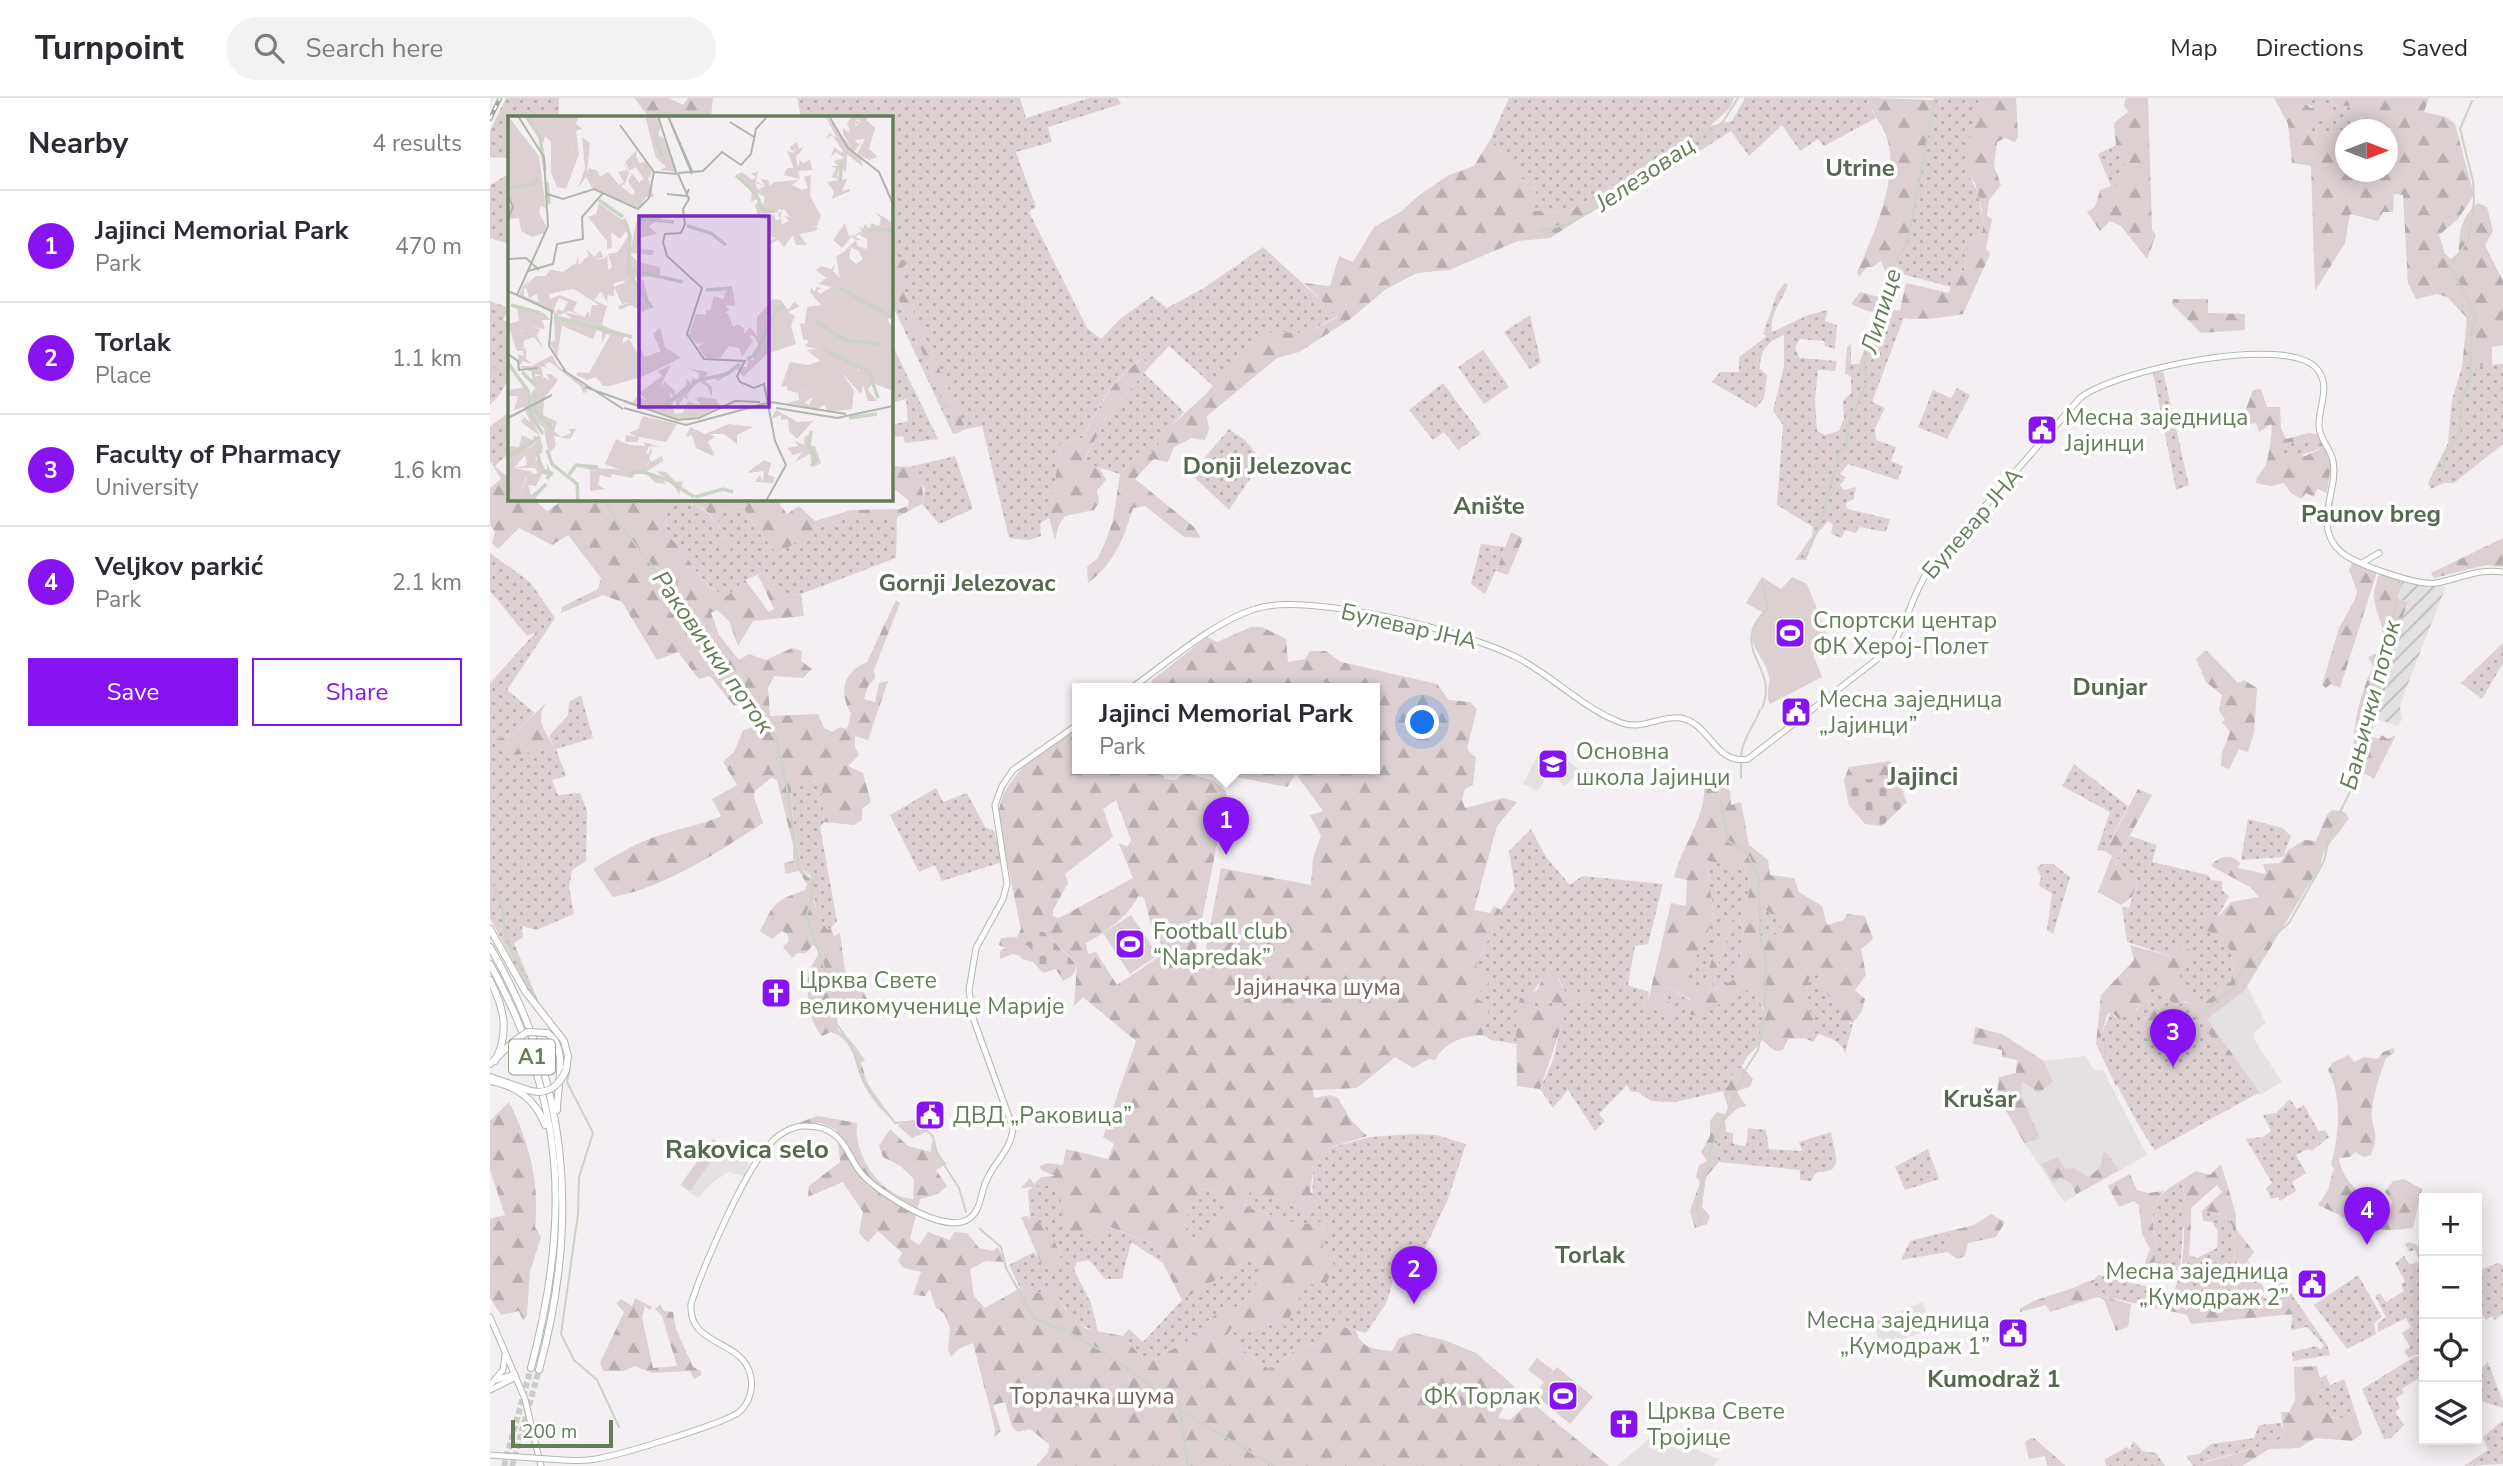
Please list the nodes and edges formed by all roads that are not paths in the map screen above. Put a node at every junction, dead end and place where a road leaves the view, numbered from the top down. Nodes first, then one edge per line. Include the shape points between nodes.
1 (2379, 553) dead end
2 (2362, 563) junction
3 (2503, 572) edge
4 (1139, 683) edge
5 (1072, 729) edge
6 (490, 929) edge
7 (490, 947) edge
8 (490, 964) edge
9 (490, 980) edge
10 (493, 1063) edge
11 (490, 1079) edge
12 (556, 1119) junction
13 (554, 1157) junction
14 (490, 1317) edge
15 (504, 1350) junction
16 (531, 1368) tunnel mouth
17 (539, 1370) tunnel mouth
18 (515, 1376) junction
19 (491, 1385) edge
20 (490, 1455) edge
21 (541, 1466) edge

1 - 2 main road
2 - 3 main road, Булевар ЈНА via 2428,583 2476,572
2 - 4 main road, Булевар ЈНА via 2338,549 2326,525 2334,465 2320,430 2324,388 2319,372 2309,362 2295,358 2223,356 2112,380 2080,398 1928,571 1889,650 1748,759 1724,755 1700,727 1685,719 1639,726 1613,719 1521,660 1482,642 1317,605 1275,604 1245,612
5 - 20 main road, bridge via 1013,770 995,804 1007,884 976,948 969,990 973,1018 1013,1128 1009,1145 985,1181 977,1210 968,1220 954,1223 915,1211 869,1181 832,1132 805,1126 783,1133 765,1149 747,1178 691,1304 700,1332 737,1355 748,1368 751,1387 747,1403 732,1416 604,1457
6 - 11 highway, bridge via 525,991 564,1041 567,1066 561,1081 541,1093
7 - 12 highway, A1 via 526,1019
8 - 13 highway, A1 via 531,1056
9 - 10 highway via 505,1028
10 - 12 highway, bridge via 527,1032 555,1038 561,1052
11 - 13 highway via 510,1086 533,1103 545,1124
12 - 17 highway, A1 via 563,1244 554,1313
13 - 16 highway, A1 via 553,1267
14 - 15 main road
15 - 18 main road
15 - 19 main road via 504,1368
18 - 19 main road
18 - 21 main road via 531,1417

